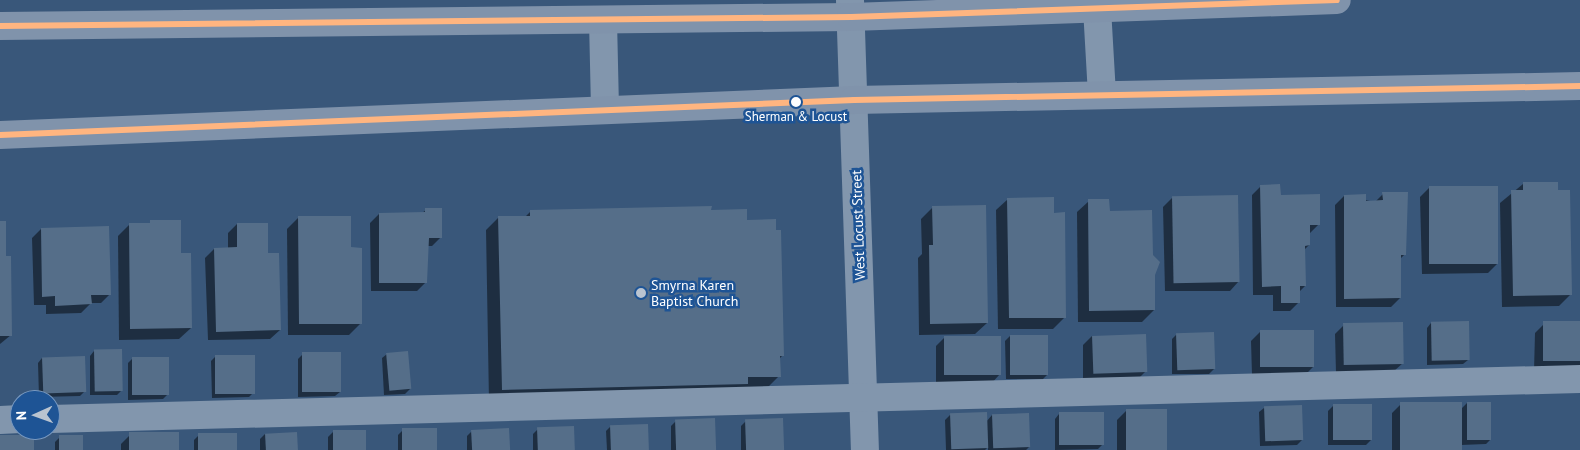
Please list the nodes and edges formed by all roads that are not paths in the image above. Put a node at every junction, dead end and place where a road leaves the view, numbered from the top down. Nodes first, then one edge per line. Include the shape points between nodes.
1 (1337, 0) edge
2 (850, 8) edge
3 (1097, 8) junction
4 (603, 20) junction
5 (0, 26) edge
6 (1580, 86) edge
7 (1102, 95) junction
8 (854, 100) junction
9 (605, 110) junction
10 (0, 135) edge
11 (1580, 379) edge
12 (864, 398) junction
13 (60, 419) edge
14 (865, 450) edge

1 - 3 main road
2 - 3 main road
2 - 4 main road
2 - 8 street, West Locust Street
3 - 7 street
4 - 5 main road
4 - 9 street
6 - 7 main road
7 - 8 main road
8 - 9 main road
8 - 12 street, West Locust Street
9 - 10 main road
11 - 12 street
12 - 13 street
12 - 14 street, West Locust Street

